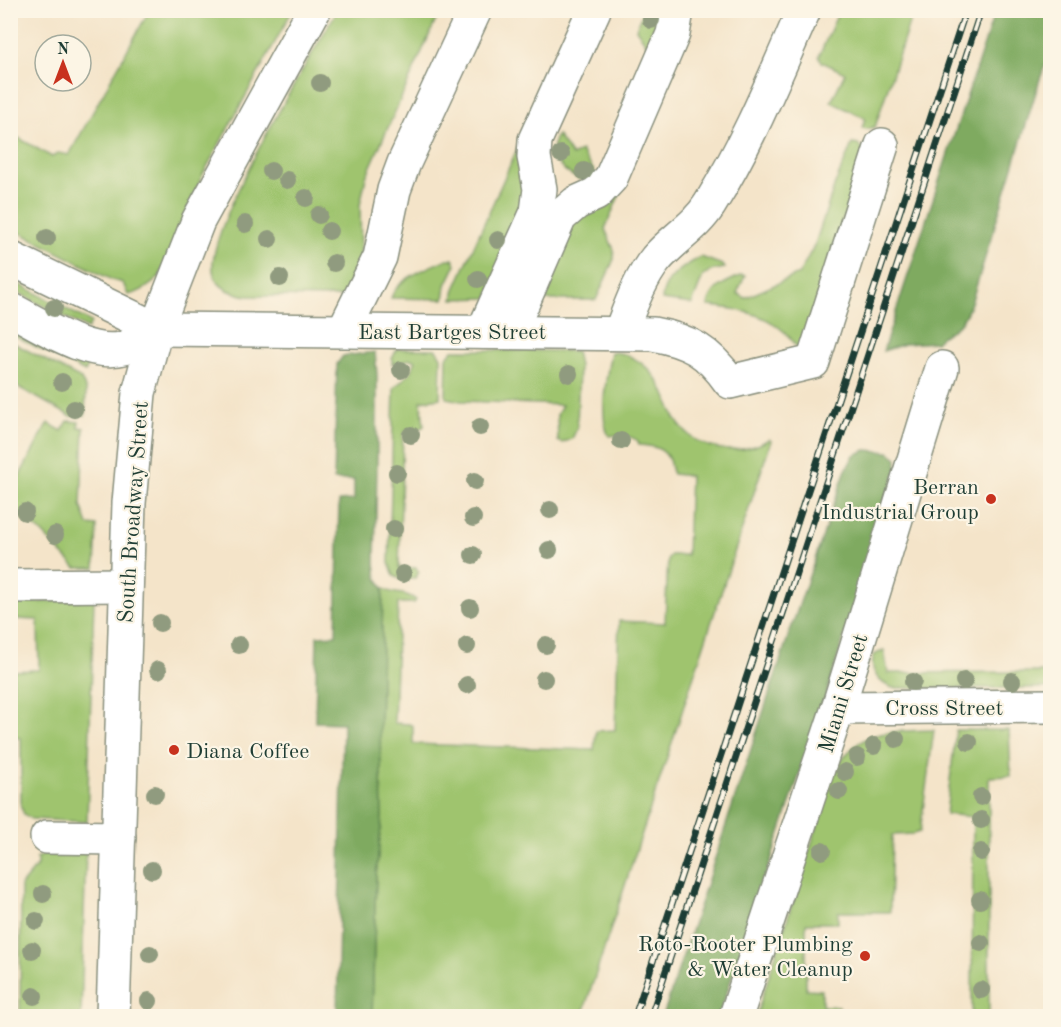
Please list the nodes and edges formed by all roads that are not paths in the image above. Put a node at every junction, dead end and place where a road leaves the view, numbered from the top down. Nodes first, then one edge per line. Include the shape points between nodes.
1 (314, 10) edge
2 (475, 10) edge
3 (594, 10) edge
4 (677, 10) edge
5 (804, 10) edge
6 (882, 145) dead end
7 (10, 258) edge
8 (10, 309) edge
9 (156, 329) junction
10 (344, 330) junction
11 (496, 332) junction
12 (620, 333) junction
13 (942, 368) dead end
14 (126, 585) junction
15 (10, 586) edge
16 (1050, 706) edge
17 (838, 708) junction
18 (47, 837) dead end
19 (119, 838) junction
20 (113, 1017) edge
21 (736, 1017) edge

1 - 9 street, South Broadway Street via 198,221
2 - 10 street via 404,163 380,256
3 - 11 street via 535,140 540,189 537,212
4 - 11 street via 674,34 610,178 596,194 576,203 560,217
5 - 12 street via 743,147 709,207 645,275
6 - 12 street, East Bartges Street via 813,362 730,382 711,358 683,340
7 - 9 street, East Bartges Street
8 - 9 street via 81,345 101,349 123,349
9 - 10 street, East Bartges Street
9 - 14 street, South Broadway Street via 139,393
10 - 11 street, East Bartges Street
11 - 12 street, East Bartges Street
13 - 17 street, Miami Street
14 - 15 street
14 - 19 street, South Broadway Street
16 - 17 street, Cross Street
17 - 21 street, Miami Street
18 - 19 street
19 - 20 street, South Broadway Street

